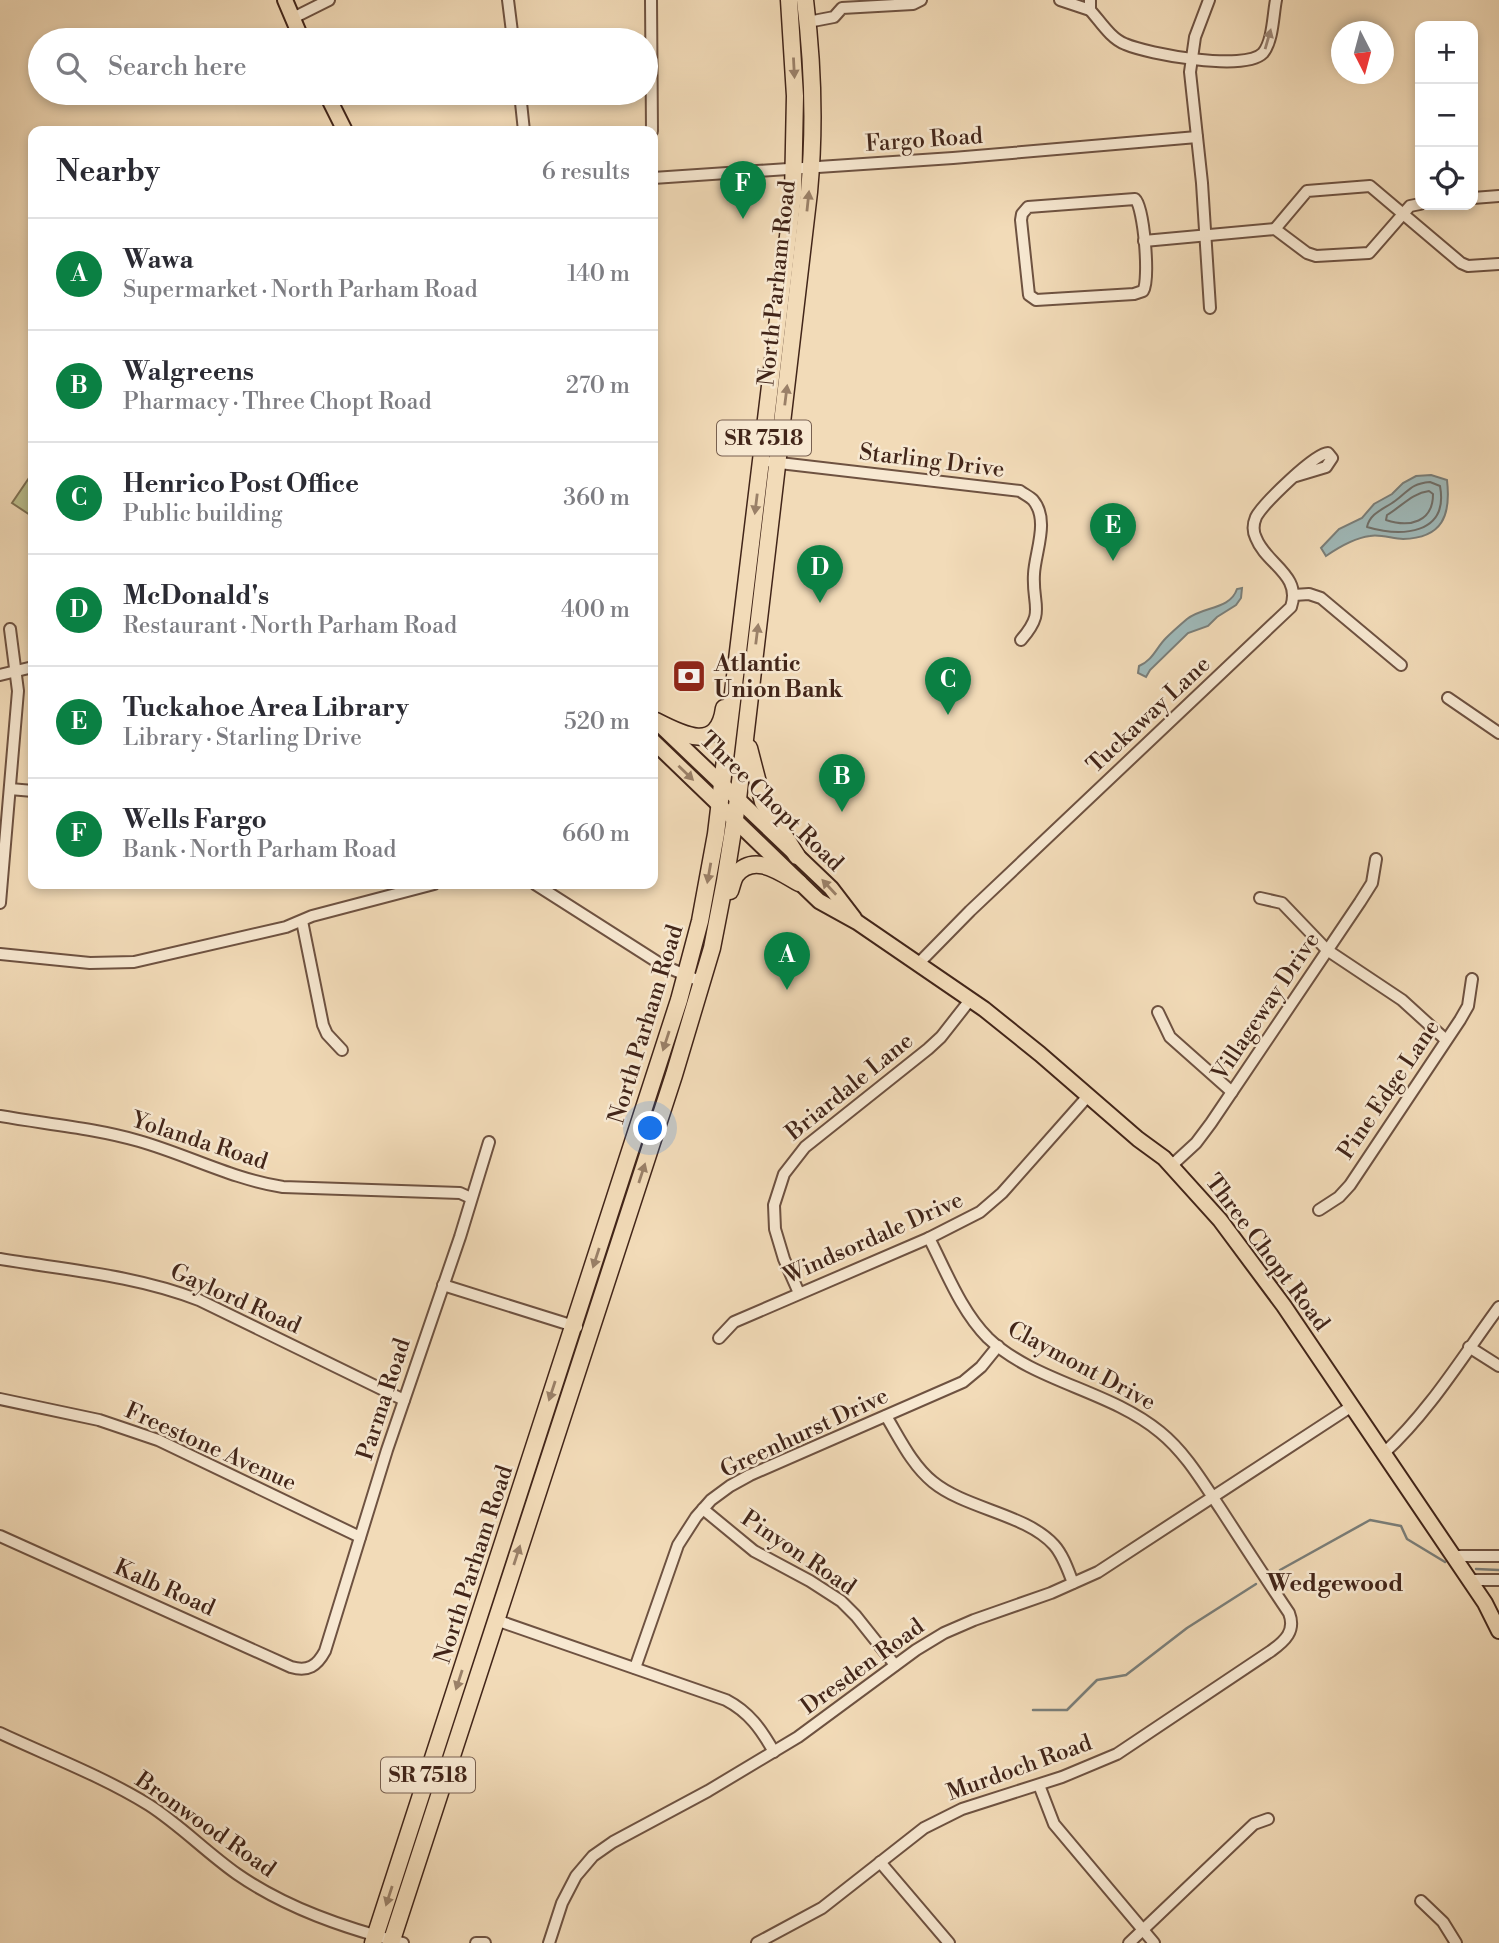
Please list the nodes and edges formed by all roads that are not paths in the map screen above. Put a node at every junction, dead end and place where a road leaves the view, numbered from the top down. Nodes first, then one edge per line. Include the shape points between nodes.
1 (285, 0) edge
2 (329, 0) edge
3 (508, 0) edge
4 (651, 0) edge
5 (789, 0) edge
6 (805, 0) edge
7 (921, 0) edge
8 (1060, 0) edge
9 (1209, 0) edge
10 (1276, 0) edge
11 (1090, 5) edge
12 (293, 18) junction
13 (808, 22) junction
14 (298, 28) edge
15 (512, 28) edge
16 (651, 28) edge
17 (1191, 60) junction
18 (332, 105) edge
19 (521, 105) edge
20 (652, 105) edge
21 (342, 126) edge
22 (523, 126) edge
23 (652, 126) edge
24 (1197, 137) junction
25 (803, 168) junction
26 (658, 178) edge
27 (1499, 196) edge
28 (1478, 198) edge
29 (1415, 205) edge
30 (1404, 214) junction
31 (1275, 229) junction
32 (1206, 235) junction
33 (1144, 241) junction
34 (1499, 264) edge
35 (1210, 309) dead end
36 (761, 460) junction
37 (778, 463) junction
38 (1296, 476) dead end
39 (1294, 595) junction
40 (10, 629) dead end
41 (1021, 640) dead end
42 (739, 648) junction
43 (1401, 665) dead end
44 (28, 668) edge
45 (16, 671) junction
46 (0, 675) edge
47 (1448, 698) dead end
48 (658, 720) edge
49 (658, 722) edge
50 (746, 733) junction
51 (1499, 733) edge
52 (658, 746) edge
53 (722, 785) junction
54 (10, 789) junction
55 (28, 791) edge
56 (738, 799) junction
57 (720, 806) junction
58 (735, 821) junction
59 (797, 856) junction
60 (1376, 859) dead end
61 (799, 883) junction
62 (415, 889) edge
63 (543, 889) edge
64 (1260, 898) dead end
65 (0, 903) edge
66 (720, 908) junction
67 (302, 921) junction
68 (857, 922) junction
69 (1327, 950) junction
70 (0, 954) edge
71 (918, 964) junction
72 (686, 976) junction
73 (1472, 979) dead end
74 (702, 982) junction
75 (971, 1000) junction
76 (1158, 1012) dead end
77 (1446, 1040) junction
78 (342, 1049) dead end
79 (1232, 1092) junction
80 (1088, 1096) junction
81 (0, 1116) edge
82 (489, 1142) dead end
83 (1171, 1166) junction
84 (471, 1198) junction
85 (1319, 1210) dead end
86 (929, 1238) junction
87 (0, 1259) edge
88 (443, 1285) junction
89 (799, 1293) junction
90 (1499, 1307) edge
91 (573, 1326) junction
92 (590, 1331) junction
93 (719, 1338) dead end
94 (998, 1346) junction
95 (1469, 1347) junction
96 (1499, 1366) edge
97 (0, 1399) edge
98 (404, 1400) junction
99 (1352, 1406) junction
100 (886, 1416) junction
101 (1384, 1453) junction
102 (1213, 1497) junction
103 (703, 1509) junction
104 (0, 1536) edge
105 (360, 1537) junction
106 (1453, 1556) junction
107 (1499, 1556) edge
108 (1469, 1580) junction
109 (1499, 1580) edge
110 (1073, 1583) junction
111 (480, 1615) junction
112 (496, 1620) junction
113 (1291, 1628) joint
114 (1499, 1631) edge
115 (895, 1665) junction
116 (314, 1666) joint
117 (635, 1668) junction
118 (0, 1733) edge
119 (774, 1752) junction
120 (1039, 1784) junction
121 (1268, 1819) dead end
122 (880, 1862) junction
123 (1421, 1901) dead end
124 (1143, 1930) junction
125 (374, 1939) edge
126 (395, 1942) edge
127 (476, 1943) edge
128 (485, 1943) edge
129 (549, 1943) edge
130 (757, 1943) edge
131 (949, 1943) edge
132 (1129, 1943) edge
133 (1154, 1943) edge
134 (1456, 1943) edge

1 - 12 main road
2 - 12 street
3 - 15 street
4 - 16 street
5 -> 25 highway, North Parham Road / SR 7518
6 - 13 highway, North Parham Road / SR 7518
7 - 13 street via 842,8 834,17
8 - 11 street
9 - 17 street
17 -> 10 street via 1257,57 1268,45
11 - 17 street via 1126,45
12 - 14 main road
13 - 25 highway, North Parham Road / SR 7518 via 812,102
17 - 24 street
18 - 21 main road
19 - 22 street
20 - 23 street
24 - 25 street, Fargo Road
24 - 32 street
25 - 26 street, Fargo Road
25 - 36 highway, North Parham Road / SR 7518
37 -> 25 highway, North Parham Road / SR 7518
27 - 28 street
29 - 30 street
30 - 31 street via 1369,253 1316,256
30 - 31 street via 1370,186 1310,190
30 - 34 street via 1461,263
31 - 32 street
32 - 33 street
32 - 35 street
33 - 33 street via 1147,282 1143,291 1037,300 1029,295 1021,220 1028,206 1135,199 1140,204
36 - 37 street, Starling Drive
36 -> 42 highway, North Parham Road / SR 7518
37 - 41 street, Starling Drive via 1020,491 1033,500 1040,528 1034,575 1037,612
50 -> 37 highway, North Parham Road / SR 7518
38 - 39 street via 1263,507 1254,524 1257,541 1286,574
39 - 43 street via 1321,598
39 - 71 street, Tuckaway Lane via 1287,612
40 - 45 street
42 - 48 highway via 727,677 722,720 716,729 692,737
42 - 53 highway, North Parham Road / SR 7518
44 - 45 street
45 - 46 street
45 - 54 street
47 - 51 street
49 - 53 main road, Three Chopt Road
50 - 56 highway, North Parham Road / SR 7518
50 - 59 highway via 763,802
52 -> 57 main road, Three Chopt Road
53 - 56 main road, Three Chopt Road
53 - 57 highway, North Parham Road / SR 7518
54 - 55 street
54 - 65 street
56 - 58 highway, North Parham Road / SR 7518
56 - 59 main road, Three Chopt Road
57 - 58 main road, Three Chopt Road
57 -> 72 highway, North Parham Road / SR 7518
58 - 61 main road, Three Chopt Road
58 - 66 highway, North Parham Road / SR 7518
68 -> 59 main road, Three Chopt Road via 831,888
60 - 69 street, Villageway Drive via 1372,883
61 - 66 highway via 766,866 746,867 736,875
61 - 68 main road, Three Chopt Road via 819,901
62 - 67 street
63 - 72 street
64 - 69 street via 1282,903
66 - 74 highway, North Parham Road / SR 7518
67 - 70 street via 134,962 90,963
67 - 78 street via 323,1025
68 - 71 main road, Three Chopt Road
69 - 77 street via 1402,1000
69 - 79 street, Villageway Drive
71 - 75 main road, Three Chopt Road
72 - 74 street
72 -> 91 highway, North Parham Road / SR 7518
73 - 77 street, Pine Edge Lane via 1468,1006
92 -> 74 highway, North Parham Road / SR 7518
75 - 80 main road, Three Chopt Road
75 - 89 street, Briardale Lane via 941,1037 805,1147 784,1174 774,1205 775,1229
76 - 79 street via 1170,1037
77 - 85 street, Pine Edge Lane via 1350,1185
79 - 83 street, Villageway Drive via 1196,1143
80 - 83 main road, Three Chopt Road
80 - 86 street, Windsordale Drive via 992,1203
81 - 84 street, Yolanda Road via 135,1140 261,1184 460,1193
82 - 84 street, Parma Road
83 - 99 main road, Three Chopt Road via 1220,1220
84 - 88 street, Parma Road
86 - 89 street, Windsordale Drive
86 - 94 street, Claymont Drive via 970,1315
87 - 98 street, Gaylord Road via 172,1289
88 - 91 street
88 - 98 street, Parma Road
89 - 93 street, Windsordale Drive via 734,1322
90 - 95 street
91 - 92 street
91 -> 111 highway, North Parham Road / SR 7518
112 -> 92 highway, North Parham Road / SR 7518
94 - 100 street, Greenhurst Drive via 963,1382
94 - 102 street, Claymont Drive via 1028,1365 1142,1418 1187,1459
95 - 96 street
95 - 101 street via 1420,1414
97 - 105 street, Freestone Avenue via 99,1420 158,1440
98 - 105 street, Parma Road
99 - 101 main road, Three Chopt Road
99 - 102 street, Dresden Road
100 - 103 street, Greenhurst Drive via 750,1475
100 - 110 street via 916,1465 934,1483 1046,1538 1061,1555
101 - 106 main road, Three Chopt Road
102 - 110 street, Dresden Road via 1098,1572
102 - 113 street, Claymont Drive via 1289,1613
103 - 115 street, Pinyon Road via 754,1551 841,1601
103 - 117 street, Greenhurst Drive via 678,1545
104 - 116 street, Kalb Road via 291,1667 303,1670
105 - 116 street, Parma Road via 325,1651
106 - 107 street
106 - 108 main road, Three Chopt Road
108 - 109 street
108 - 114 main road, Three Chopt Road
110 - 115 street, Dresden Road via 944,1633
111 - 112 highway
111 -> 125 highway, North Parham Road / SR 7518
112 - 117 street
112 - 126 highway, North Parham Road / SR 7518
113 - 120 street, Murdoch Road via 1286,1640 1132,1745 1097,1764
115 - 119 street, Dresden Road
117 - 119 street via 737,1706 759,1727
118 - 125 street, Bronwood Road via 146,1803 276,1898
119 - 129 street, Dresden Road via 593,1856 569,1888
120 - 122 street, Murdoch Road via 941,1818
120 - 124 street via 1058,1830
121 - 124 street via 1254,1824
122 - 130 street, Murdoch Road via 822,1908
122 - 131 street
123 - 134 street
124 - 132 street
124 - 133 street
125 - 126 street, Bronwood Road
127 - 128 street

